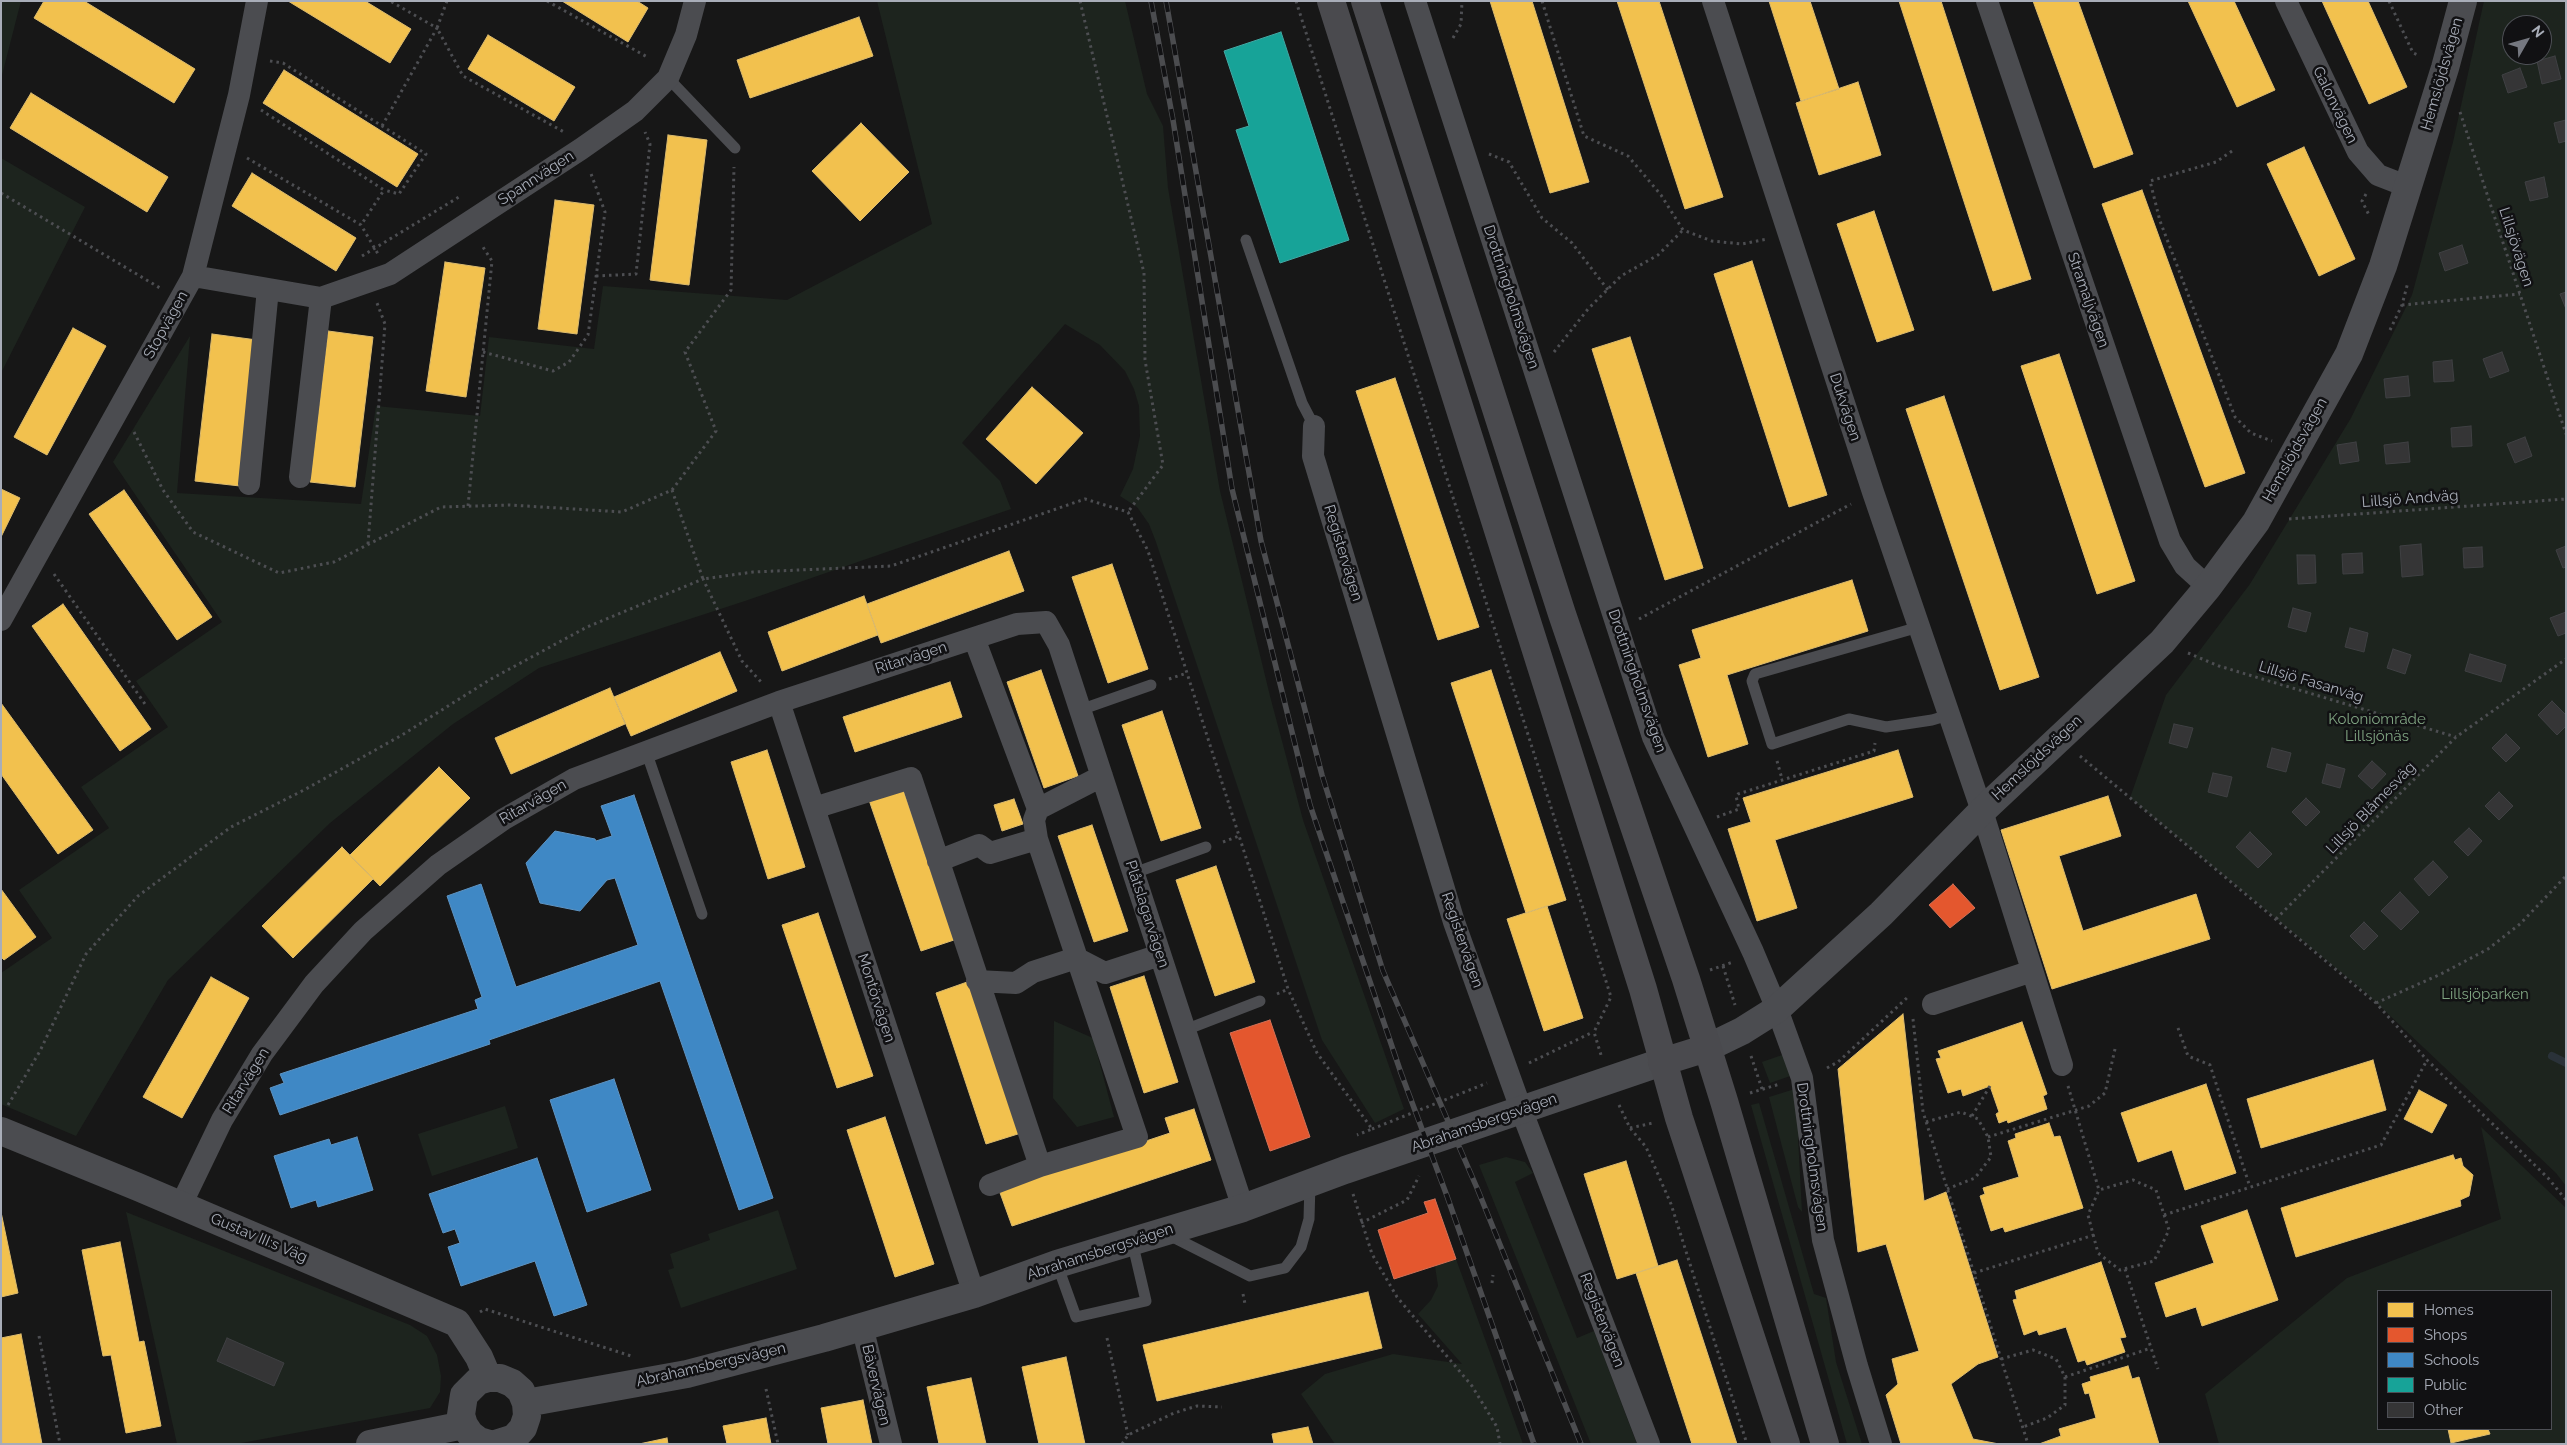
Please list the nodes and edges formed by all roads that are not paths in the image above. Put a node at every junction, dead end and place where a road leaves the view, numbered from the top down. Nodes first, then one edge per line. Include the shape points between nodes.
1 (258, 1) edge
2 (695, 1) edge
3 (1331, 1) edge
4 (1365, 1) edge
5 (1415, 1) edge
6 (1713, 1) edge
7 (1987, 1) edge
8 (2286, 1) edge
9 (2463, 1) edge
10 (669, 74) junction
11 (735, 148) road end
12 (2409, 187) junction
13 (1246, 240) dead end
14 (193, 276) junction
15 (268, 289) junction
16 (321, 298) junction
17 (1314, 426) joint
18 (300, 477) dead end
19 (249, 484) dead end
20 (2208, 587) junction
21 (1, 620) edge
22 (1046, 622) joint
23 (1919, 627) junction
24 (974, 638) junction
25 (1151, 685) dead end
26 (779, 702) junction
27 (1080, 710) junction
28 (1949, 715) junction
29 (646, 750) junction
30 (1102, 776) junction
31 (814, 808) junction
32 (1038, 809) junction
33 (1982, 810) junction
34 (1037, 839) junction
35 (1206, 848) dead end
36 (938, 861) junction
37 (1134, 873) junction
38 (702, 914) dead end
39 (1160, 955) junction
40 (1076, 958) junction
41 (2032, 971) junction
42 (977, 980) junction
43 (1260, 1001) dead end
44 (1922, 1004) road end
45 (1778, 1009) junction
46 (1185, 1030) junction
47 (1707, 1048) junction
48 (1662, 1062) junction
49 (2062, 1065) road end
50 (1520, 1109) junction
51 (4, 1120) edge
52 (1040, 1166) junction
53 (1310, 1183) junction
54 (990, 1185) dead end
55 (181, 1205) junction
56 (1243, 1208) junction
57 (1163, 1232) junction
58 (1132, 1242) junction
59 (1057, 1264) junction
60 (974, 1294) junction
61 (862, 1326) junction
62 (488, 1378) junction
63 (526, 1403) junction
64 (464, 1425) junction
65 (370, 1444) edge
66 (490, 1444) edge
67 (495, 1444) edge
68 (501, 1444) edge
69 (891, 1444) edge
70 (1649, 1444) edge
71 (1786, 1444) edge
72 (1825, 1444) edge
73 (1881, 1444) edge

1 - 14 street, Stopvägen via 239,95
2 - 10 street, Spannvägen via 686,35
3 - 48 main road via 1634,960
4 - 47 main road via 1562,614
5 - 45 street, Drottningholmsvägen via 1653,737
6 - 23 street, Dukvägen
7 - 20 street, Stramaljvägen via 2170,541 2185,566
8 - 12 street, Galonvägen via 2358,152 2378,175
9 - 12 street, Hemslöjdsvägen
10 - 11 lane
10 - 16 street, Spannvägen via 635,111 390,274
12 - 20 street, Hemslöjdsvägen via 2349,354 2256,522
13 - 17 lane via 1302,403
14 - 15 street, Spannvägen
14 - 21 street, Stopvägen
15 - 16 street, Spannvägen
15 - 19 street
16 - 18 street
17 - 50 street, Registervägen via 1313,456 1454,922
20 - 33 street, Hemslöjdsvägen via 2162,642
22 - 24 street, Ritarvägen via 1017,624
22 - 27 street, Plåtslagarvägen via 1059,645
23 - 28 street, Dukvägen
23 - 28 lane via 1756,674 1752,681 1772,744 1849,719 1886,727
24 - 26 street, Ritarvägen
24 - 32 street
25 - 27 lane
26 - 29 street, Ritarvägen
26 - 31 street, Montörvägen
27 - 30 street, Plåtslagarvägen
28 - 33 street, Dukvägen
29 - 38 lane
29 - 55 street, Ritarvägen via 574,779 504,819 438,864 363,931 314,984 262,1054 222,1120
30 - 32 street
30 - 37 street, Plåtslagarvägen
31 - 36 street via 911,778
31 - 60 street, Montörvägen
32 - 34 street via 1034,820
33 - 41 street, Hemslöjdsvägen
33 - 45 street, Hemslöjdsvägen via 1881,914
34 - 36 street via 990,853 979,845
34 - 40 street
35 - 37 lane
36 - 42 street
37 - 39 street, Plåtslagarvägen
39 - 40 street via 1105,973
39 - 46 street, Plåtslagarvägen
40 - 42 street via 1033,972 1016,983
40 - 52 street via 1137,1137
41 - 44 street
41 - 49 street, Hemslöjdsvägen
42 - 52 street
43 - 46 lane
45 - 47 street, Hemslöjdsvägen
45 - 73 street, Drottningholmsvägen via 1802,1078 1823,1240
46 - 56 street, Plåtslagarvägen
47 - 48 main road
47 - 72 main road
48 - 50 street, Abrahamsbergsvägen
48 - 71 main road
50 - 53 street, Abrahamsbergsvägen
50 - 70 street, Registervägen
51 - 55 street, Gustav III:s Väg
52 - 54 street
53 - 56 street, Abrahamsbergsvägen
53 - 57 lane via 1309,1219 1301,1247 1286,1268 1250,1276
55 - 62 street, Gustav III:s Väg via 457,1323
56 - 57 street, Abrahamsbergsvägen
57 - 58 street, Abrahamsbergsvägen
58 - 59 street, Abrahamsbergsvägen
58 - 59 lane via 1146,1301 1076,1317
59 - 60 street, Abrahamsbergsvägen
60 - 61 street, Abrahamsbergsvägen
61 - 63 street, Abrahamsbergsvägen via 687,1374
61 - 69 street, Bävervägen
62 - 63 street via 512,1383 521,1391
62 - 64 street via 478,1381 464,1395 461,1410
63 - 68 street via 527,1416 523,1428 514,1438
64 - 65 street
64 - 66 street via 479,1441
67 - 68 street

